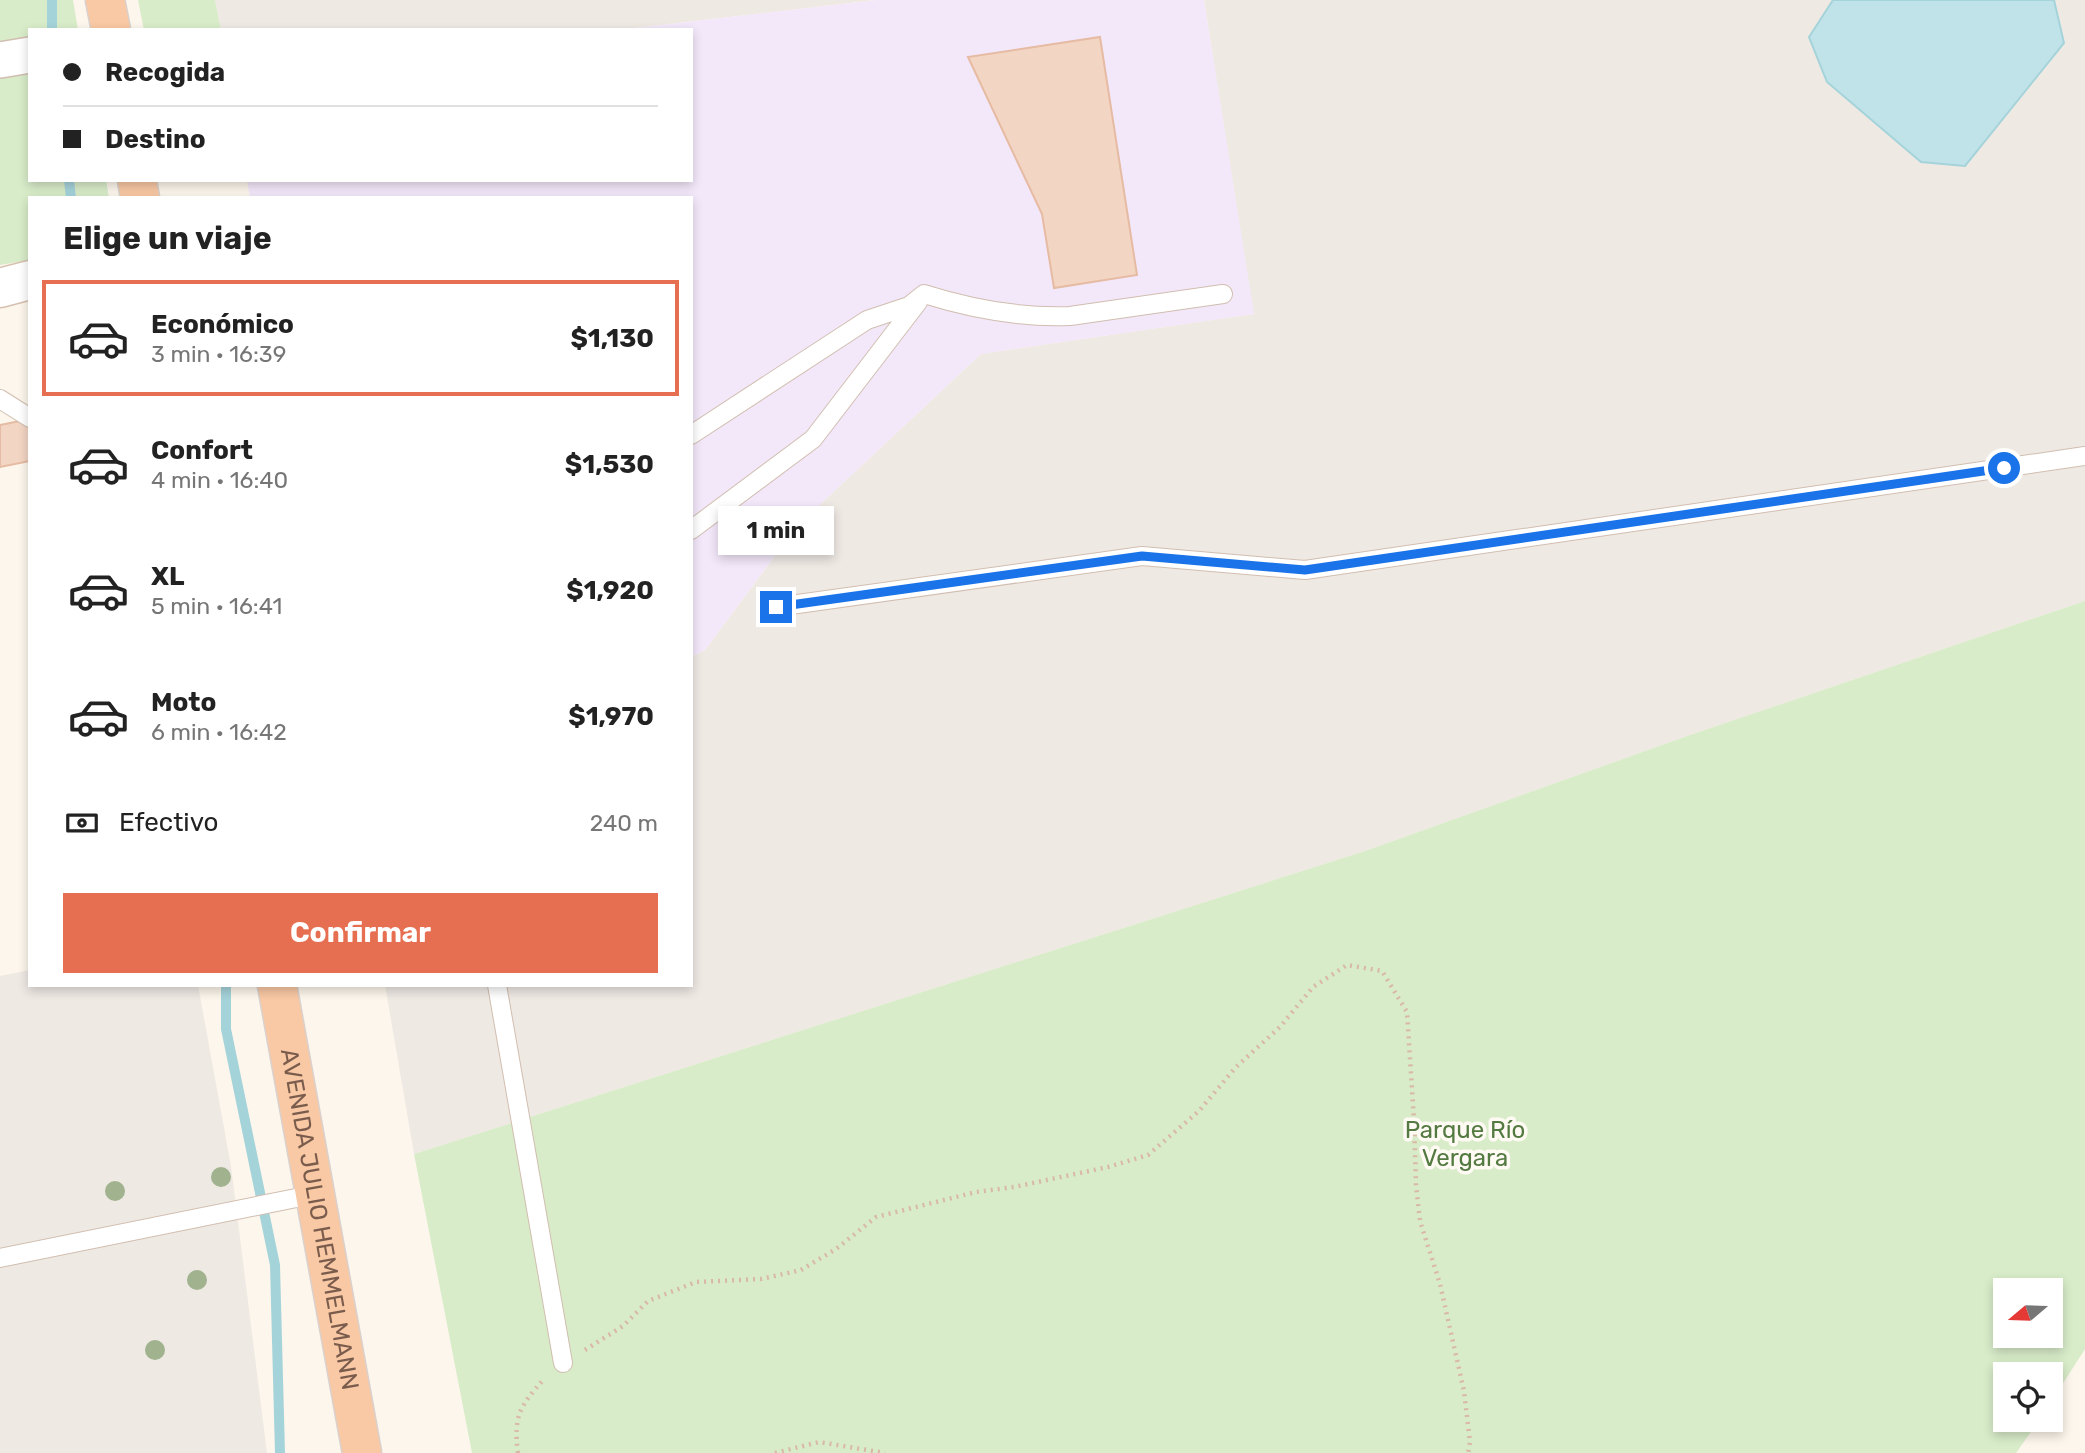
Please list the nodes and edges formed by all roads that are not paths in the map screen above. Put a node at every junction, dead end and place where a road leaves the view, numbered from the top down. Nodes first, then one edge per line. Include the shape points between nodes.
1 (105, 0) edge
2 (111, 28) edge
3 (28, 55) edge
4 (0, 60) edge
5 (28, 281) edge
6 (0, 288) edge
7 (924, 294) junction
8 (1223, 294) dead end
9 (0, 399) edge
10 (28, 417) edge
11 (693, 434) edge
12 (2085, 456) edge
13 (693, 529) edge
14 (776, 607) dead end
15 (277, 987) edge
16 (497, 987) edge
17 (316, 1194) junction
18 (0, 1258) edge
19 (564, 1363) road end
20 (362, 1453) edge

1 - 2 highway
3 - 4 street
5 - 6 main road
7 - 8 lane via 1002,314 1046,317
7 - 11 lane via 909,306 867,320
7 - 13 lane via 813,439
9 - 10 lane
12 - 14 lane via 1305,570 1142,556
15 - 17 highway, AVENIDA JULIO HEMMELMANN
16 - 19 lane
17 - 18 lane
17 - 20 highway, AVENIDA JULIO HEMMELMANN

